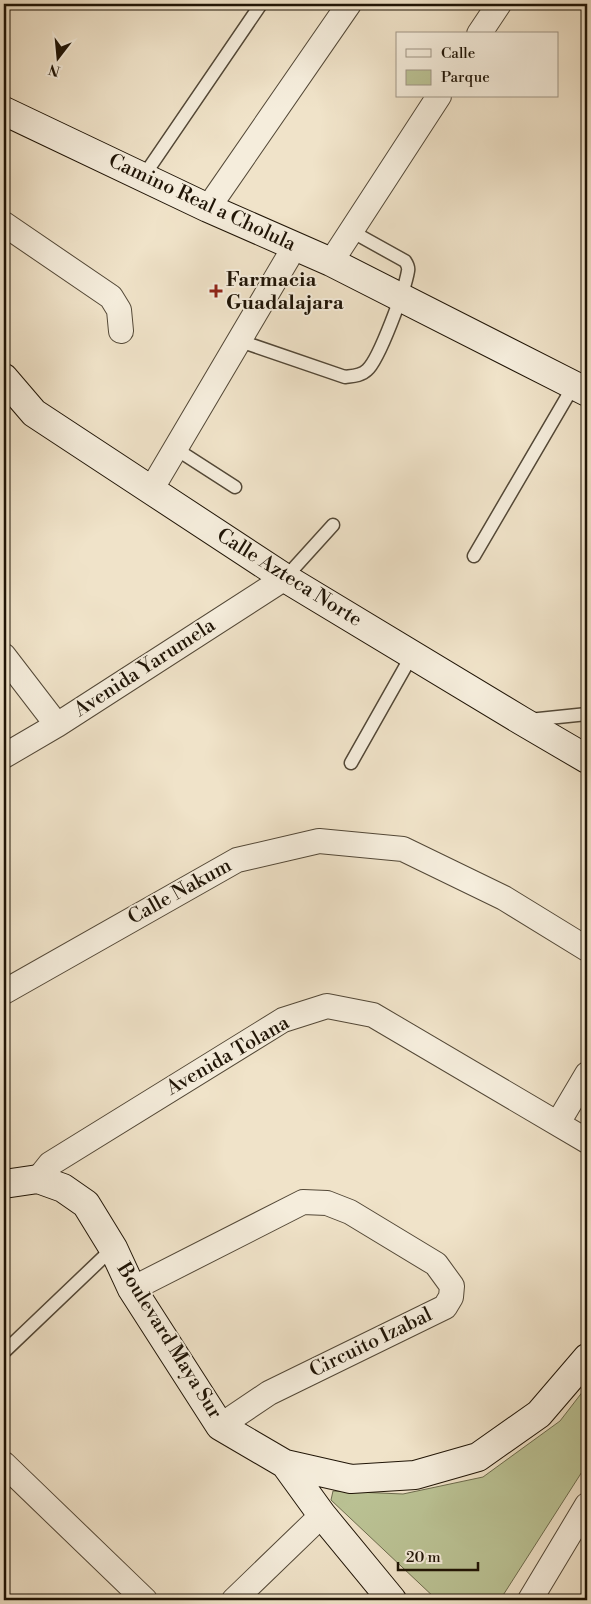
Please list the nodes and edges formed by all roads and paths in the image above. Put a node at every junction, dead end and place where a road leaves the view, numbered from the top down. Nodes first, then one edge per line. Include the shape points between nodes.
1 (261, 4) edge
2 (349, 4) edge
3 (498, 4) edge
4 (480, 32) edge
5 (438, 98) edge
6 (4, 111) edge
7 (143, 177) junction
8 (208, 208) junction
9 (4, 224) edge
10 (351, 231) junction
11 (295, 246) junction
12 (331, 262) junction
13 (400, 297) junction
14 (121, 331) dead end
15 (240, 341) junction
16 (4, 378) edge
17 (584, 389) edge
18 (176, 448) junction
19 (235, 487) dead end
20 (151, 490) junction
21 (333, 525) dead end
22 (474, 556) dead end
23 (285, 578) junction
24 (412, 655) junction
25 (4, 656) edge
26 (587, 714) edge
27 (522, 721) junction
28 (57, 726) junction
29 (4, 756) edge
30 (587, 759) edge
31 (351, 763) dead end
32 (587, 949) edge
33 (4, 992) edge
34 (587, 1074) edge
35 (558, 1123) junction
36 (587, 1141) edge
37 (38, 1179) junction
38 (4, 1184) edge
39 (112, 1248) junction
40 (132, 1289) junction
41 (4, 1352) edge
42 (587, 1358) edge
43 (220, 1426) junction
44 (4, 1464) edge
45 (285, 1464) junction
46 (587, 1504) edge
47 (322, 1514) junction
48 (145, 1600) edge
49 (234, 1600) edge
50 (392, 1600) edge
51 (530, 1600) edge

1 - 7 lane
2 - 8 street
3 - 4 street
5 - 10 street
6 - 7 main road, Camino Real a Cholula
7 - 8 main road, Camino Real a Cholula
8 - 11 main road, Camino Real a Cholula
9 - 14 street via 111,296 119,310
10 - 12 street
10 - 13 lane via 408,265
11 - 12 main road, Camino Real a Cholula
11 - 15 street
12 - 13 main road, Camino Real a Cholula
13 - 15 lane via 380,350 367,370 358,375 345,377
13 - 17 main road, Camino Real a Cholula
15 - 18 street
16 - 20 main road, Calle Azteca Norte via 34,413
17 - 22 lane
18 - 19 lane
18 - 20 street
20 - 23 main road, Calle Azteca Norte
21 - 23 lane
23 - 24 main road, Calle Azteca Norte
23 - 28 street, Avenida Yarumela
24 - 27 main road, Calle Azteca Norte
24 - 31 lane
25 - 28 street
26 - 27 lane
27 - 30 main road, Calle Azteca Norte
28 - 29 street, Avenida Yarumela
32 - 33 street, Calle Nakum via 504,898 404,849 319,842 237,860
34 - 35 street
35 - 36 street, Avenida Tolana
35 - 37 street, Avenida Tolana via 373,1016 327,1006 282,1020 50,1164
37 - 38 main road, Boulevard Maya Sur
37 - 39 main road, Boulevard Maya Sur via 64,1188 86,1204
39 - 40 main road, Boulevard Maya Sur
39 - 41 lane
40 - 43 main road, Boulevard Maya Sur
40 - 43 street, Circuito Izabal via 303,1202 327,1203 350,1212 436,1264 452,1286 451,1297 445,1307 269,1393
42 - 45 main road, Boulevard Maya Sur via 539,1414 478,1457 415,1475 350,1479
43 - 45 main road, Boulevard Maya Sur
44 - 48 street
45 - 47 main road
46 - 51 street
47 - 49 street
47 - 50 main road

